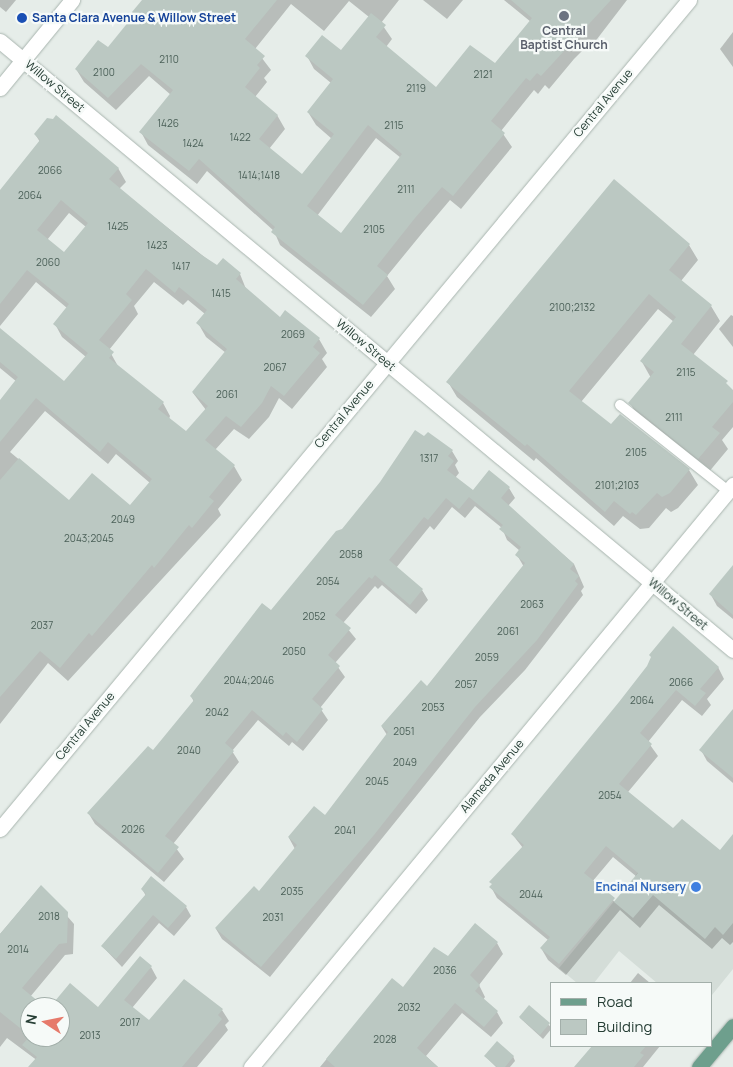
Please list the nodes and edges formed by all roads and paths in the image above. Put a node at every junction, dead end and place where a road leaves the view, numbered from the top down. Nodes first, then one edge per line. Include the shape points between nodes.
1 (72, 0) edge
2 (689, 0) edge
3 (0, 40) edge
4 (24, 59) junction
5 (0, 88) edge
6 (388, 363) junction
7 (620, 405) dead end
8 (731, 488) edge
9 (652, 583) junction
10 (733, 650) edge
11 (0, 829) edge
12 (733, 1026) edge
13 (251, 1067) edge
14 (699, 1067) edge

1 - 4 street
2 - 6 street, Central Avenue
3 - 4 street, Willow Street
4 - 5 street
4 - 6 street, Willow Street
6 - 9 street, Willow Street
6 - 11 street, Central Avenue
7 - 8 lane
8 - 9 street, Alameda Avenue
9 - 10 street, Willow Street
9 - 13 street, Alameda Avenue
12 - 14 main road

